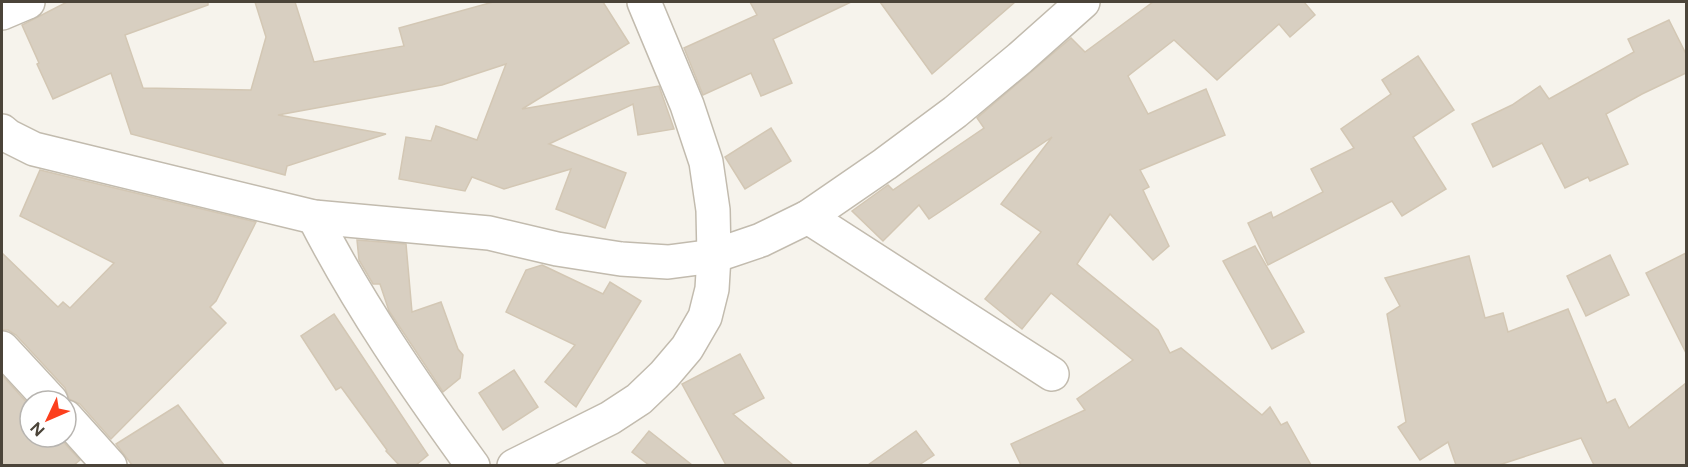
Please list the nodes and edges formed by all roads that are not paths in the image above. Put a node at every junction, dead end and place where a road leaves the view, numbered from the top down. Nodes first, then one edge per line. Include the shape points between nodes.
1 (28, 2) edge
2 (644, 2) edge
3 (1083, 2) edge
4 (2, 13) edge
5 (2, 131) edge
6 (314, 217) junction
7 (807, 217) junction
8 (714, 256) junction
9 (2, 348) edge
10 (1052, 374) dead end
11 (40, 389) edge
12 (78, 430) edge
13 (110, 465) edge
14 (473, 465) edge
15 (514, 465) edge

1 - 4 street
2 - 8 street via 706,162
3 - 7 street via 955,112
5 - 6 street via 34,149
6 - 8 street via 489,233 621,259 668,262
6 - 14 street via 367,311
7 - 8 street via 761,240
7 - 10 street
8 - 15 street via 705,317 687,348 664,375 639,399 610,418
9 - 11 street
12 - 13 street

